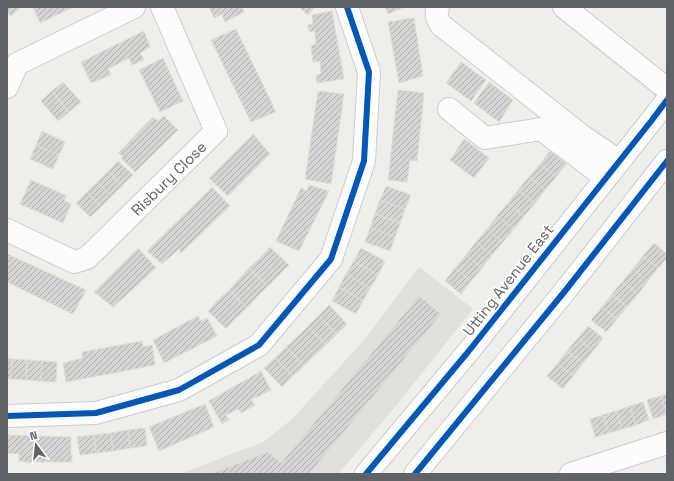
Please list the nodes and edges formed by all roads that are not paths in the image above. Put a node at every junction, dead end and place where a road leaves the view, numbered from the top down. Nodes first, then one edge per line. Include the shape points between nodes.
1 (134, 7) edge
2 (162, 7) edge
3 (347, 7) edge
4 (438, 7) edge
5 (564, 7) edge
6 (12, 59) edge
7 (7, 87) edge
8 (667, 89) edge
9 (667, 100) edge
10 (449, 109) dead end
11 (667, 161) edge
12 (613, 169) junction
13 (7, 230) edge
14 (7, 416) edge
15 (667, 443) edge
16 (595, 470) edge
17 (366, 474) edge
18 (415, 474) edge
19 (571, 474) edge

1 - 6 street
2 - 13 street, Risbury Close via 216,130 87,258 74,262
3 - 14 street via 369,72 364,161 331,258 259,345 179,390 96,413
4 - 12 street via 437,19 441,25 582,136
5 - 8 street
6 - 7 street
9 - 12 street, Utting Avenue East
10 - 12 street via 485,138 541,129
11 - 18 street via 565,291
12 - 17 street, Utting Avenue East via 468,352
15 - 16 street
16 - 19 street

